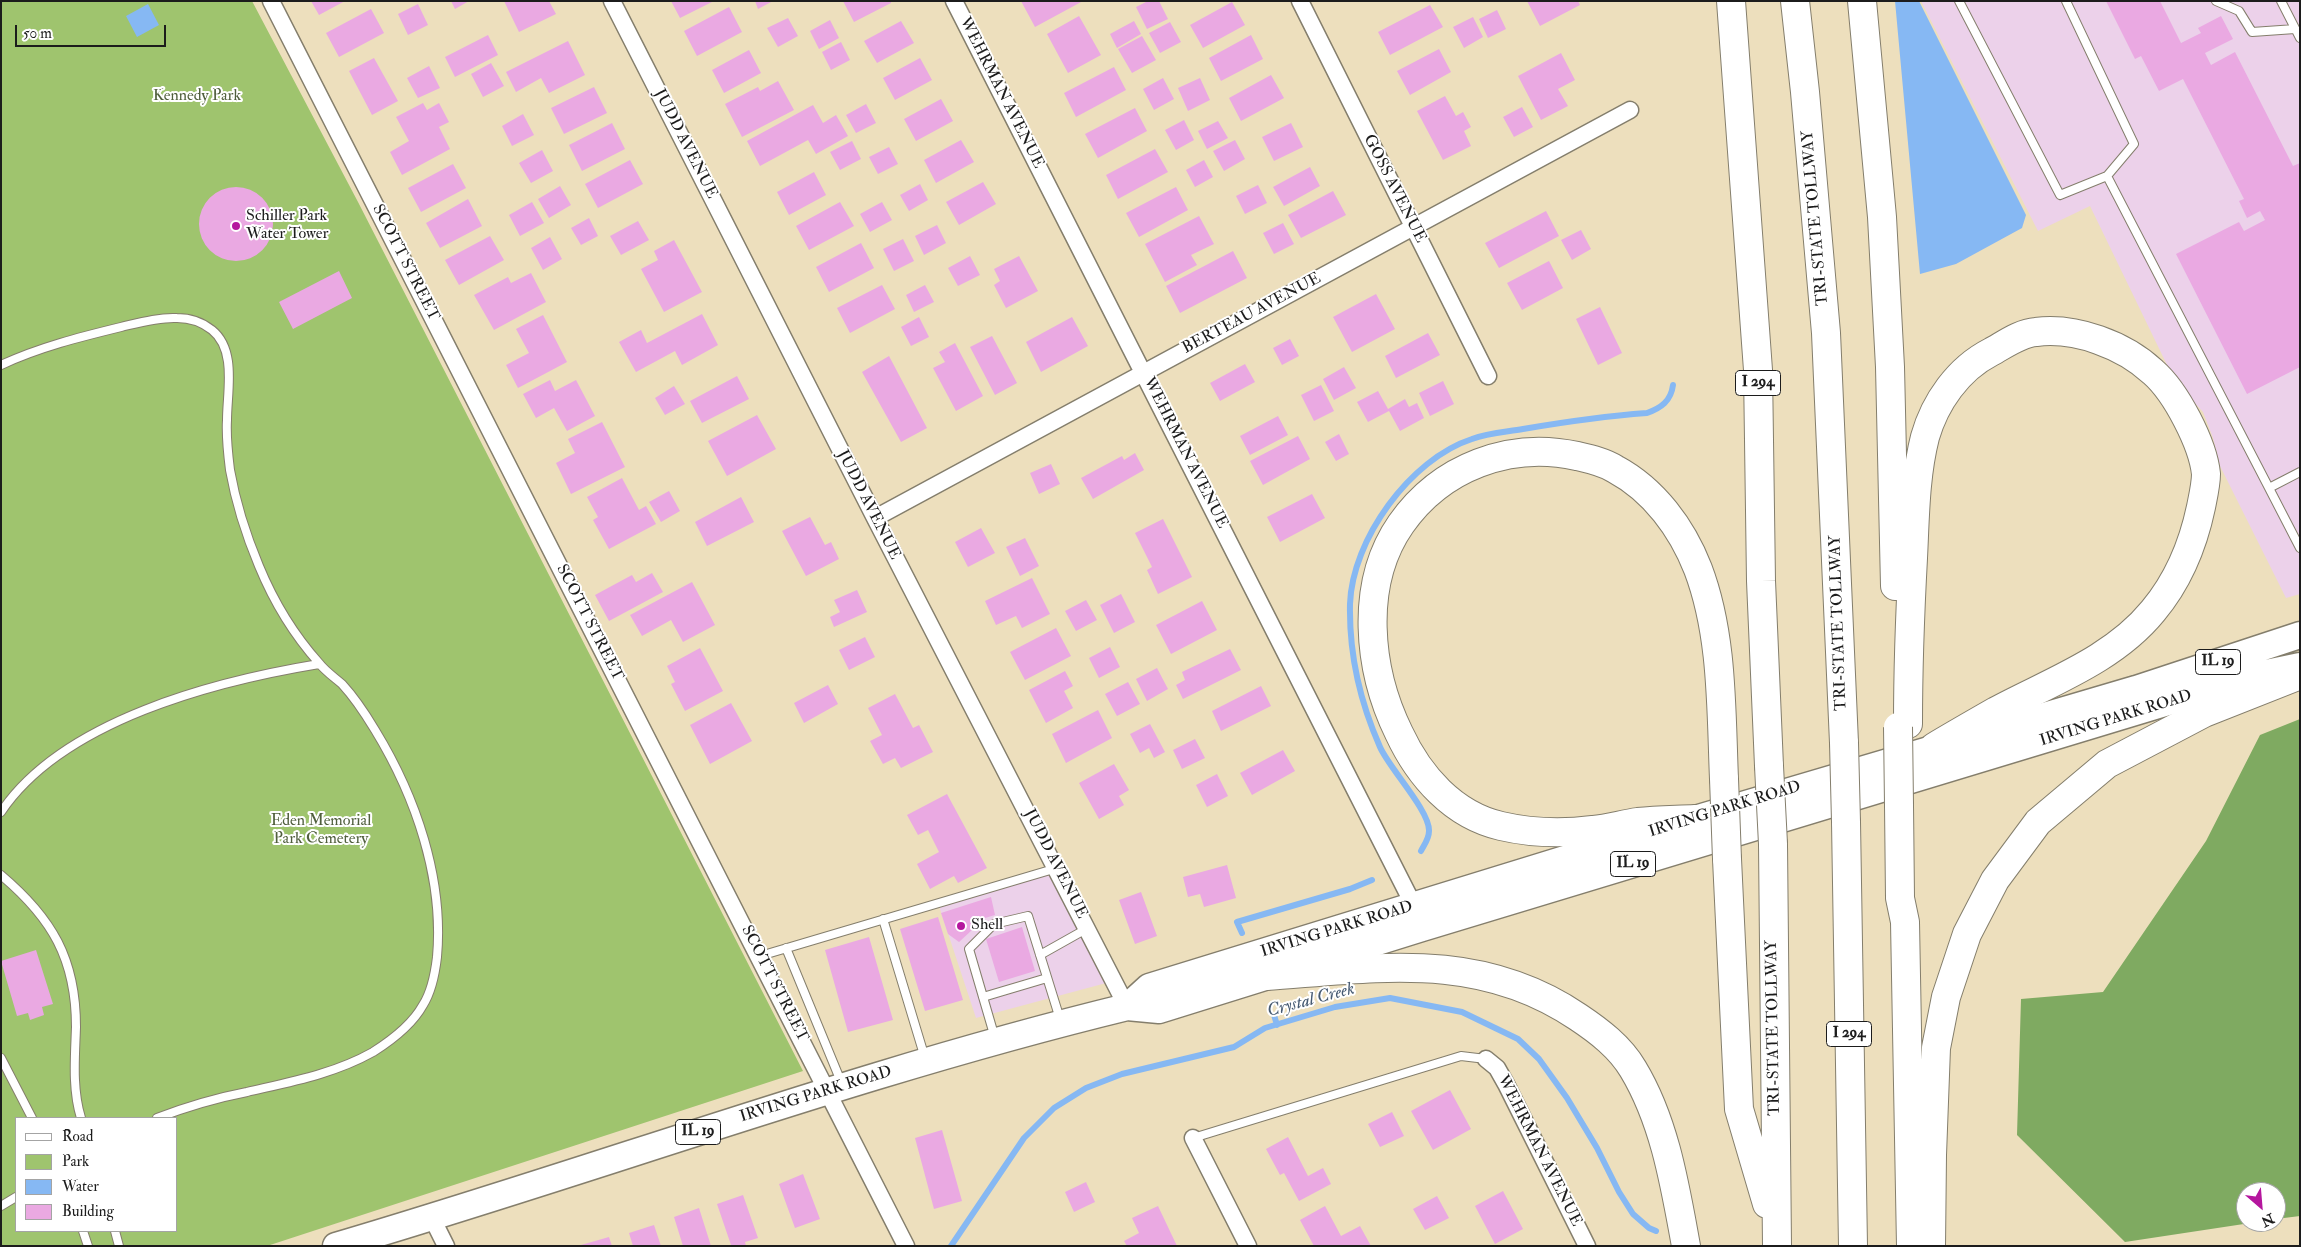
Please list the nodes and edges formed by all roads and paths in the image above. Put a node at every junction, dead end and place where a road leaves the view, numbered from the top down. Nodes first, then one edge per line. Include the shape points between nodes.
1 (271, 1) edge
2 (612, 1) edge
3 (954, 1) edge
4 (1300, 1) edge
5 (1795, 1) edge
6 (1862, 1) edge
7 (1959, 1) edge
8 (2066, 1) edge
9 (2216, 1) edge
10 (2281, 1) edge
11 (1731, 10) edge
12 (2295, 29) junction
13 (2300, 38) edge
14 (1630, 110) dead end
15 (2107, 176) junction
16 (1414, 228) junction
17 (1, 365) edge
18 (1144, 373) junction
19 (1488, 376) dead end
20 (2300, 472) edge
21 (2269, 488) junction
22 (875, 518) junction
23 (2300, 548) edge
24 (2300, 635) edge
25 (319, 664) junction
26 (2300, 666) edge
27 (2300, 675) edge
28 (1903, 726) junction
29 (1934, 747) junction
30 (1, 812) edge
31 (1695, 819) junction
32 (1057, 868) junction
33 (1, 875) edge
34 (1414, 906) junction
35 (883, 919) junction
36 (1088, 928) junction
37 (786, 948) junction
38 (1040, 955) junction
39 (760, 956) junction
40 (1266, 976) junction
41 (1047, 978) junction
42 (983, 997) junction
43 (1127, 1007) junction
44 (1062, 1024) junction
45 (996, 1042) junction
46 (1, 1058) edge
47 (1486, 1059) joint
48 (927, 1062) junction
49 (836, 1088) junction
50 (31, 1117) edge
51 (81, 1117) edge
52 (160, 1117) edge
53 (1193, 1138) joint
54 (15, 1198) edge
55 (1, 1206) edge
56 (432, 1218) junction
57 (83, 1232) edge
58 (115, 1232) edge
59 (1777, 1241) edge
60 (88, 1246) edge
61 (119, 1246) edge
62 (336, 1246) edge
63 (446, 1246) edge
64 (906, 1246) edge
65 (1248, 1246) edge
66 (1587, 1246) edge
67 (1686, 1246) edge
68 (1853, 1246) edge
69 (1911, 1246) edge
70 (1931, 1246) edge

1 - 39 street, SCOTT STREET
2 - 22 street, JUDD AVENUE
3 - 18 street, WEHRMAN AVENUE
4 - 16 street, GOSS AVENUE
5 - 68 highway, TRI-STATE TOLLWAY / I 294, bridge via 1826,333 1844,743
6 - 28 highway via 1882,218
7 - 15 lane via 2060,195
8 - 15 lane via 2134,144
9 - 12 lane via 2239,11 2252,32
10 - 12 lane
11 - 59 highway, TRI-STATE TOLLWAY / I 294, bridge via 1758,370 1761,581 1772,844
12 - 13 lane
14 - 16 street, BERTEAU AVENUE
15 - 21 lane
16 - 18 street, BERTEAU AVENUE
16 - 19 street, GOSS AVENUE
17 - 25 lane via 34,350 136,323 175,317 197,321 212,330 227,356 226,422 230,466 246,533 267,584
18 - 22 street, BERTEAU AVENUE
18 - 34 street, WEHRMAN AVENUE
20 - 21 lane
21 - 23 lane
22 - 32 street, JUDD AVENUE
24 - 29 main road, IRVING PARK ROAD / IL 19 via 2136,689
25 - 30 lane via 266,673 180,697 103,728 35,775
25 - 52 lane via 343,685 374,728 397,770 417,818 438,902 435,976 424,1005 411,1021 395,1037 351,1063
26 - 40 main road, IRVING PARK ROAD / IL 19 via 2257,675
27 - 70 highway via 2204,713 2107,764 2038,822 1994,880 1967,934 1946,996 1938,1040
28 - 29 highway via 1916,504 1926,436 1951,383 1978,358 2034,332 2075,334 2102,341 2154,372 2189,422 2206,474 2189,553 2154,611 2130,636 2079,670
28 - 69 highway, bridge via 1900,898 1905,922
29 - 31 main road, IRVING PARK ROAD / IL 19
31 - 34 main road, IRVING PARK ROAD / IL 19
31 - 59 highway, bridge via 1638,822 1556,833 1499,826 1456,807 1420,768 1394,724 1381,686 1373,645 1375,591 1387,549 1408,514 1443,482 1487,459 1526,451 1592,459 1615,468 1668,514 1698,568 1718,654 1739,1109
32 - 35 lane
32 - 36 street, JUDD AVENUE
33 - 51 lane via 46,919 66,964 75,1003 76,1077
34 - 43 main road, IRVING PARK ROAD / IL 19 via 1149,987
35 - 37 lane
35 - 48 lane
36 - 38 lane
36 - 43 street, JUDD AVENUE
37 - 39 lane
37 - 49 lane
38 - 41 lane
38 - 42 lane via 1028,916 994,924 969,949
39 - 49 street, SCOTT STREET
40 - 43 main road, IRVING PARK ROAD / IL 19 via 1160,1010
40 - 67 highway via 1442,968 1509,982 1568,1010 1596,1029 1622,1053 1648,1096 1666,1147
41 - 42 lane
41 - 44 lane
42 - 45 lane
43 - 44 main road, IRVING PARK ROAD / IL 19
44 - 45 main road, IRVING PARK ROAD / IL 19
45 - 48 main road, IRVING PARK ROAD / IL 19
46 - 50 lane
47 - 53 lane via 1461,1056
47 - 66 street, WEHRMAN AVENUE via 1497,1068 1506,1084
48 - 49 main road, IRVING PARK ROAD / IL 19
49 - 56 main road, IRVING PARK ROAD / IL 19
49 - 64 street, SCOTT STREET
53 - 65 street
54 - 55 lane
56 - 62 main road, IRVING PARK ROAD / IL 19
56 - 63 street
57 - 60 lane
58 - 61 lane

